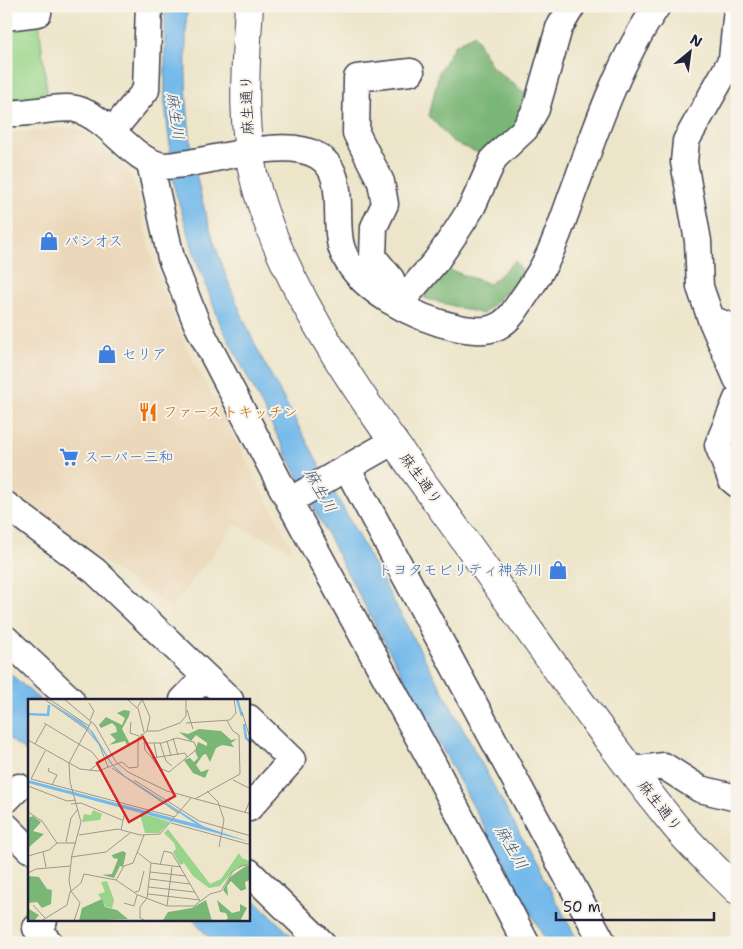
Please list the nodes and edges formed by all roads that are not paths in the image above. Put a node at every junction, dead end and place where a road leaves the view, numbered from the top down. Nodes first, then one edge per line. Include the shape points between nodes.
1 (38, 6) edge
2 (149, 6) edge
3 (249, 6) edge
4 (572, 6) edge
5 (657, 6) edge
6 (737, 9) edge
7 (6, 17) edge
8 (734, 62) edge
9 (411, 72) dead end
10 (6, 114) edge
11 (113, 130) junction
12 (249, 152) junction
13 (153, 164) junction
14 (398, 305) junction
15 (711, 319) junction
16 (737, 329) edge
17 (737, 379) edge
18 (737, 399) edge
19 (394, 441) junction
20 (340, 472) junction
21 (737, 484) edge
22 (295, 498) junction
23 (6, 505) edge
24 (6, 639) edge
25 (205, 677) junction
26 (70, 699) edge
27 (184, 699) edge
28 (229, 699) edge
29 (250, 719) edge
30 (633, 770) junction
31 (737, 798) edge
32 (250, 807) edge
33 (6, 826) edge
34 (28, 848) edge
35 (250, 873) edge
36 (737, 890) edge
37 (42, 922) edge
38 (50, 943) edge
39 (322, 943) edge
40 (526, 943) edge
41 (603, 943) edge

1 - 7 street via 38,13
2 - 11 street via 146,90
3 - 12 main road, 麻生通り via 244,78
4 - 14 street via 559,28 536,109 525,129 494,158 472,207 456,232
5 - 14 street via 622,70 544,265 511,315 497,327 478,332 438,324
6 - 8 street
8 - 15 street via 686,141 684,162 698,241 700,287
9 - 14 street via 357,78 356,133 381,182 385,204 374,227 373,257 391,279
10 - 11 street via 74,109 89,114
11 - 13 street
12 - 13 street via 169,166
12 - 14 street via 297,150 315,154 326,162 335,182 340,245 349,267 365,284
12 - 19 main road, 麻生通り via 267,221 289,270 362,396
13 - 22 street via 171,258 197,324
15 - 16 street
15 - 17 street
18 - 21 street via 718,445 731,479
19 - 20 street
19 - 30 main road, 麻生通り
20 - 22 street
20 - 41 street
22 - 40 street
23 - 25 street via 95,571
24 - 26 street
25 - 27 street
25 - 28 street
29 - 32 street via 292,760
30 - 31 street via 664,766 700,789
30 - 36 main road, 麻生通り via 676,828
33 - 34 street
35 - 39 street
37 - 38 street via 36,928

